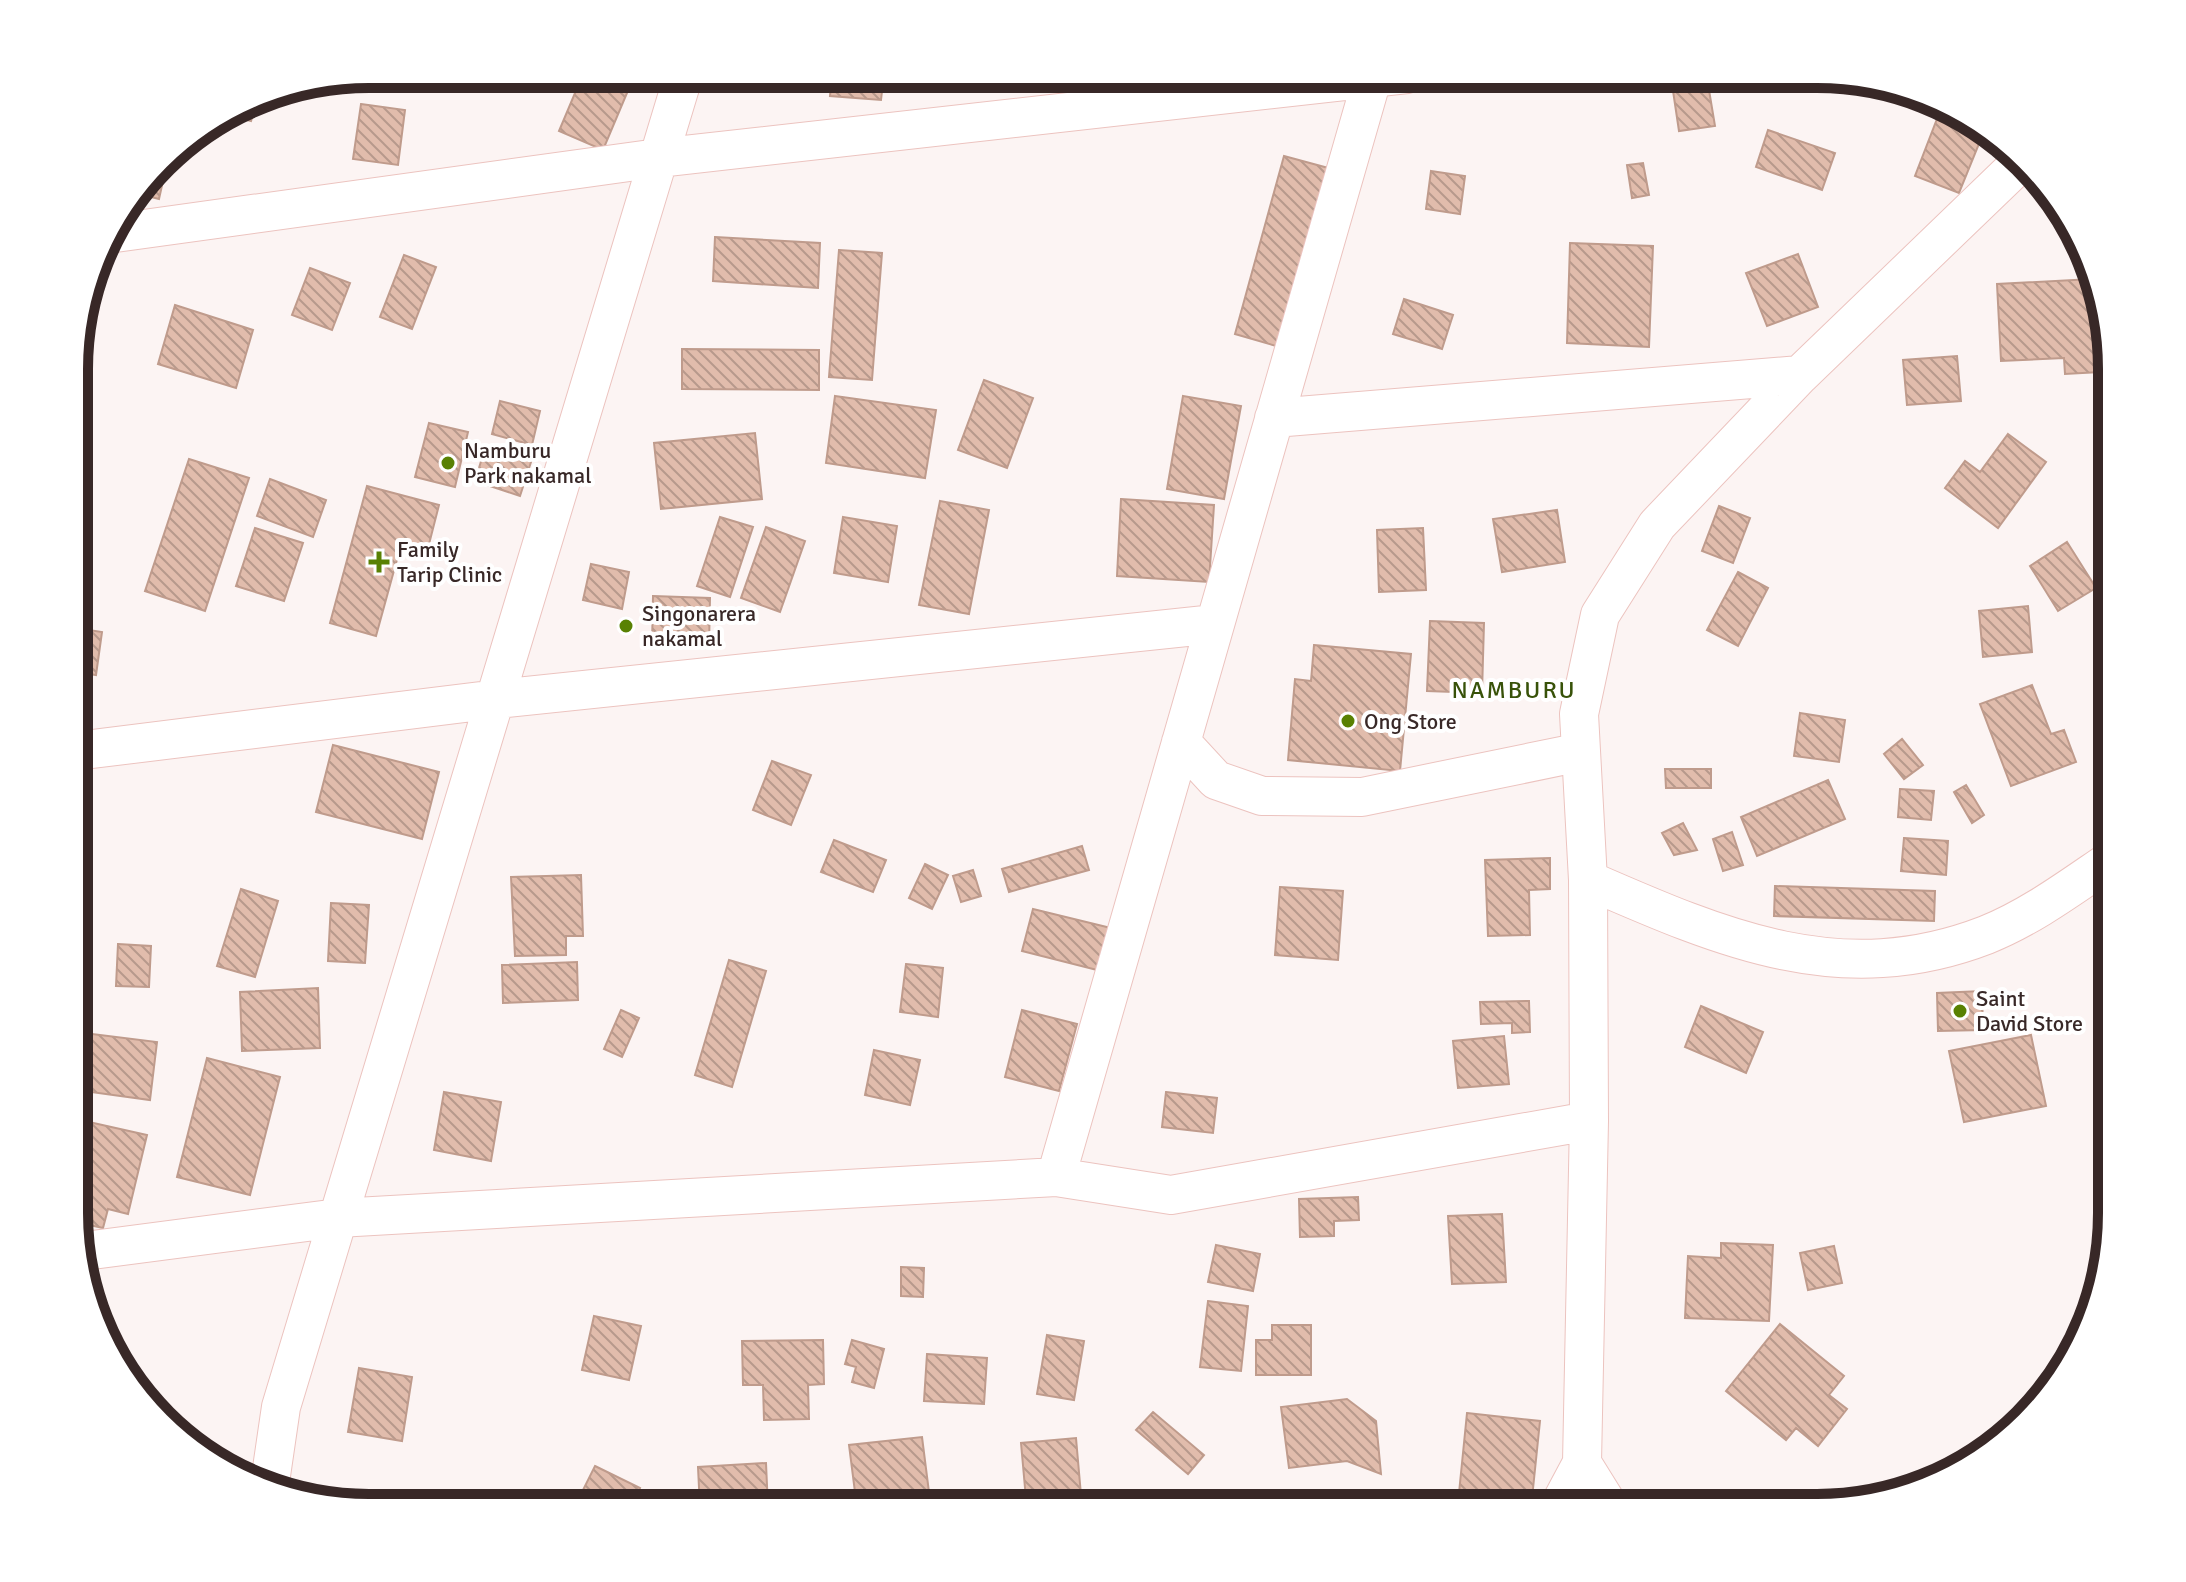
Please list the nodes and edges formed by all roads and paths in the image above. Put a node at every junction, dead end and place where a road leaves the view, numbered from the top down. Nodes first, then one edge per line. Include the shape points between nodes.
1 (680, 88) edge
2 (1285, 89) edge
3 (1386, 89) edge
4 (658, 158) junction
5 (2014, 169) edge
6 (124, 232) edge
7 (1800, 375) junction
8 (1274, 418) junction
9 (1215, 624) junction
10 (497, 699) junction
11 (1181, 742) junction
12 (88, 749) edge
13 (1581, 752) junction
14 (2098, 869) edge
15 (1588, 880) junction
16 (1589, 1121) junction
17 (1056, 1177) junction
18 (338, 1218) junction
19 (90, 1250) edge
20 (1582, 1463) junction
21 (271, 1476) edge
22 (1566, 1494) edge
23 (1601, 1494) edge

1 - 4 street
2 - 4 street
3 - 8 street
4 - 6 street
4 - 10 street
5 - 7 street
7 - 8 street
7 - 13 street via 1657,525 1600,615 1579,714
8 - 9 street
9 - 10 street
9 - 11 street
10 - 12 street
10 - 18 street
11 - 13 street via 1216,780 1262,796 1362,797
11 - 17 street
13 - 15 street
14 - 15 street via 2043,906 1987,934 1937,950 1840,959 1742,941
15 - 16 street
16 - 17 street via 1171,1195
16 - 20 street
17 - 18 street
18 - 19 street
18 - 21 street via 281,1407
20 - 22 street
20 - 23 street

